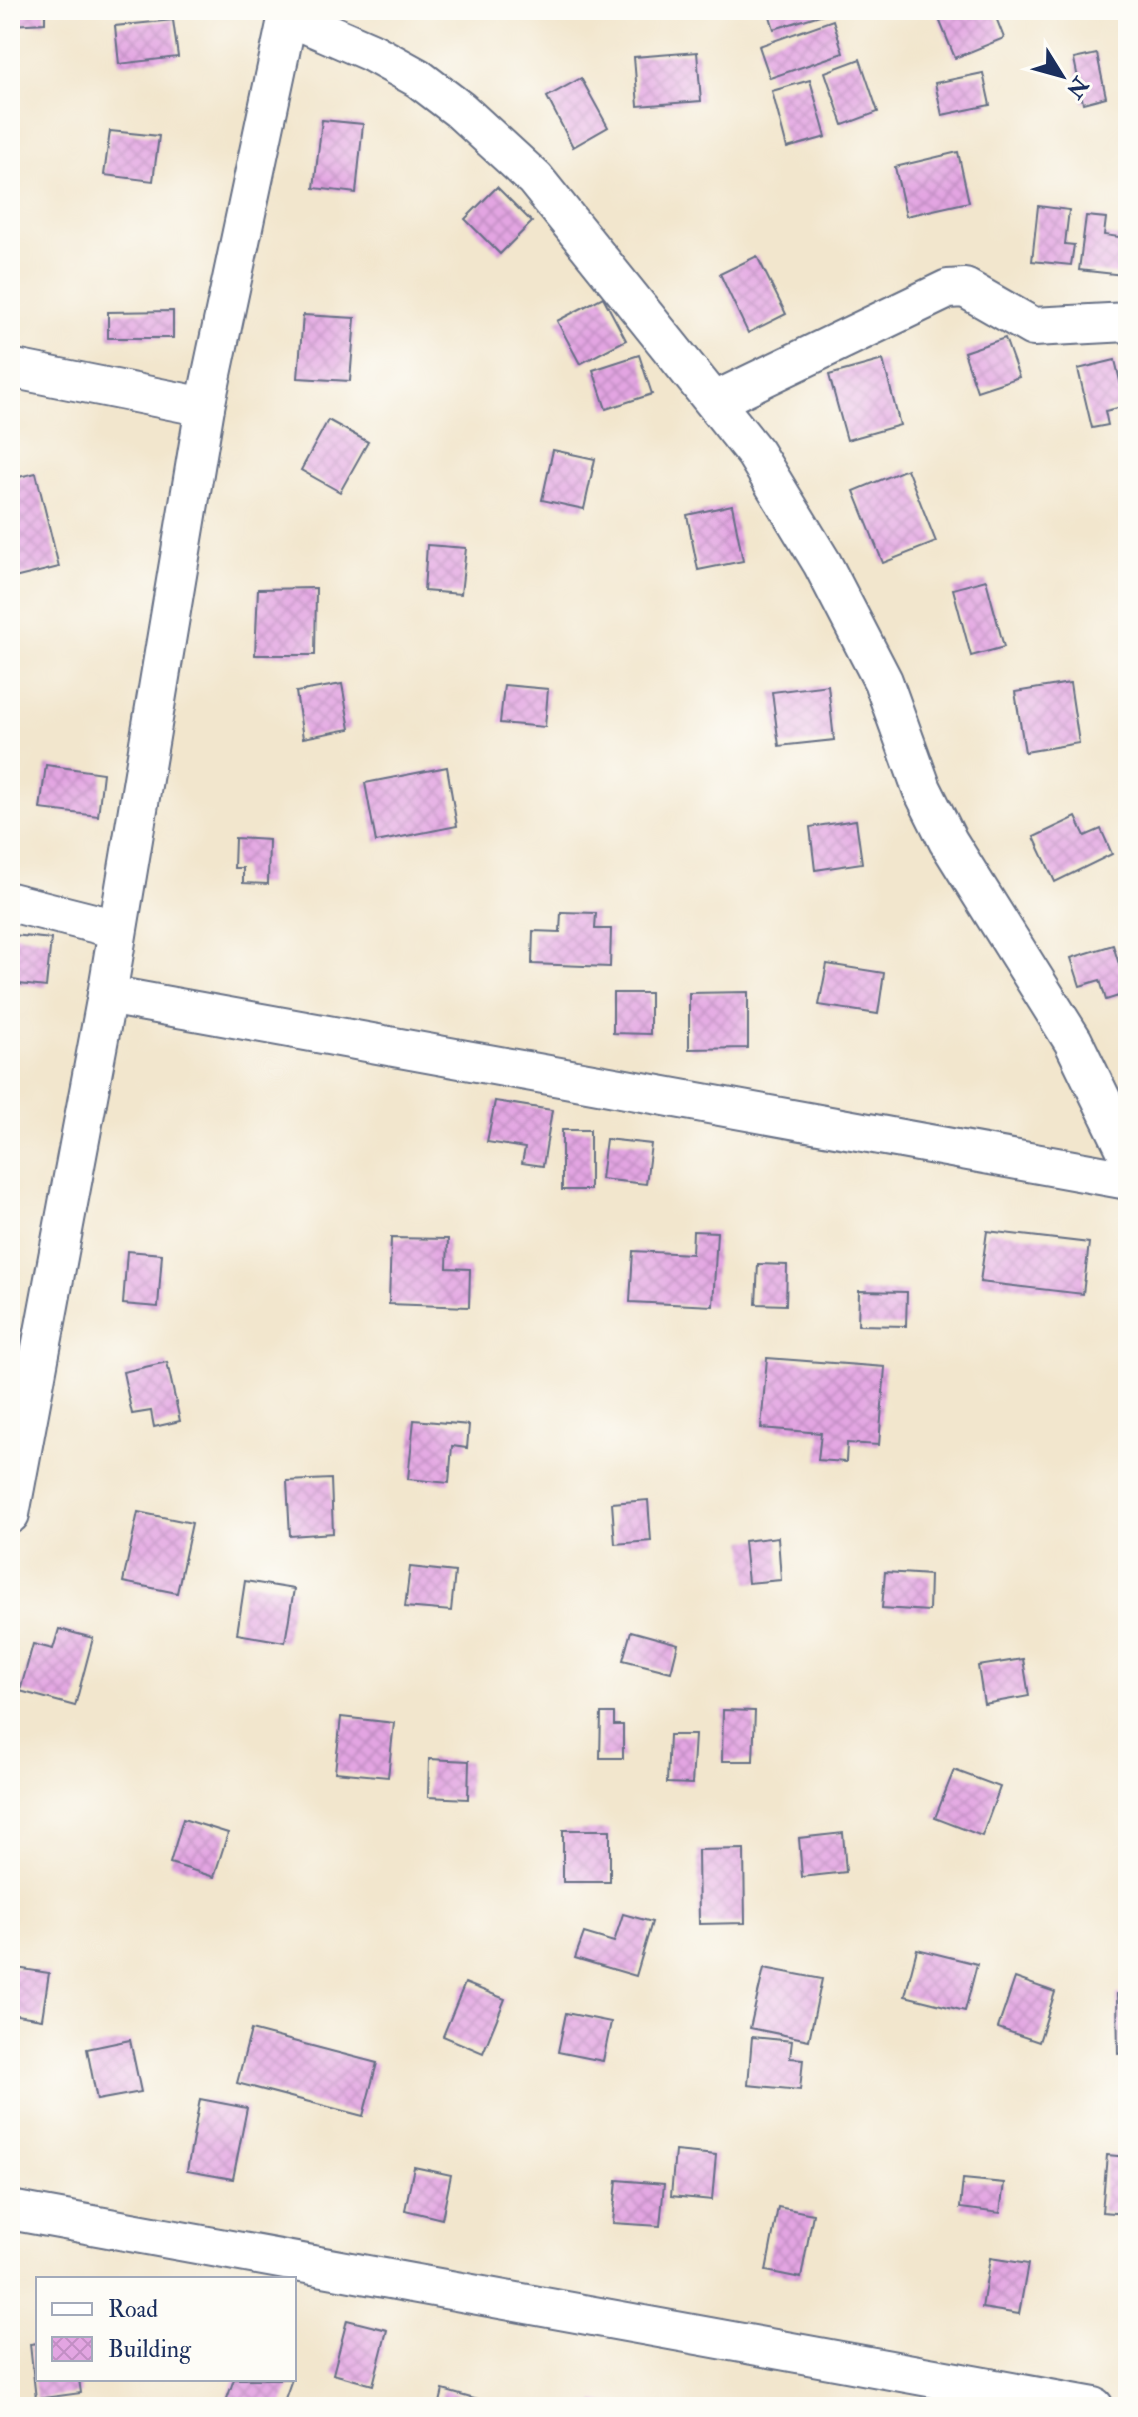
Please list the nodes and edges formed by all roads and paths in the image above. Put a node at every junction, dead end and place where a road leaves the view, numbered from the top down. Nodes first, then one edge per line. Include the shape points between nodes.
1 (288, 13) edge
2 (1128, 322) edge
3 (10, 368) edge
4 (715, 401) junction
5 (205, 407) junction
6 (10, 902) edge
7 (117, 929) junction
8 (107, 995) junction
9 (1128, 1154) edge
10 (1128, 1180) edge
11 (10, 1514) edge
12 (10, 2210) edge
13 (1094, 2407) edge

1 - 4 street via 418,78 460,110 535,179
1 - 5 street
2 - 4 street via 1033,327 965,288 948,289
3 - 5 street
4 - 9 street via 755,453 822,563 883,681 922,789 948,841 1073,1041
5 - 7 street
6 - 7 street
7 - 8 street
8 - 10 street
8 - 11 street
12 - 13 street

